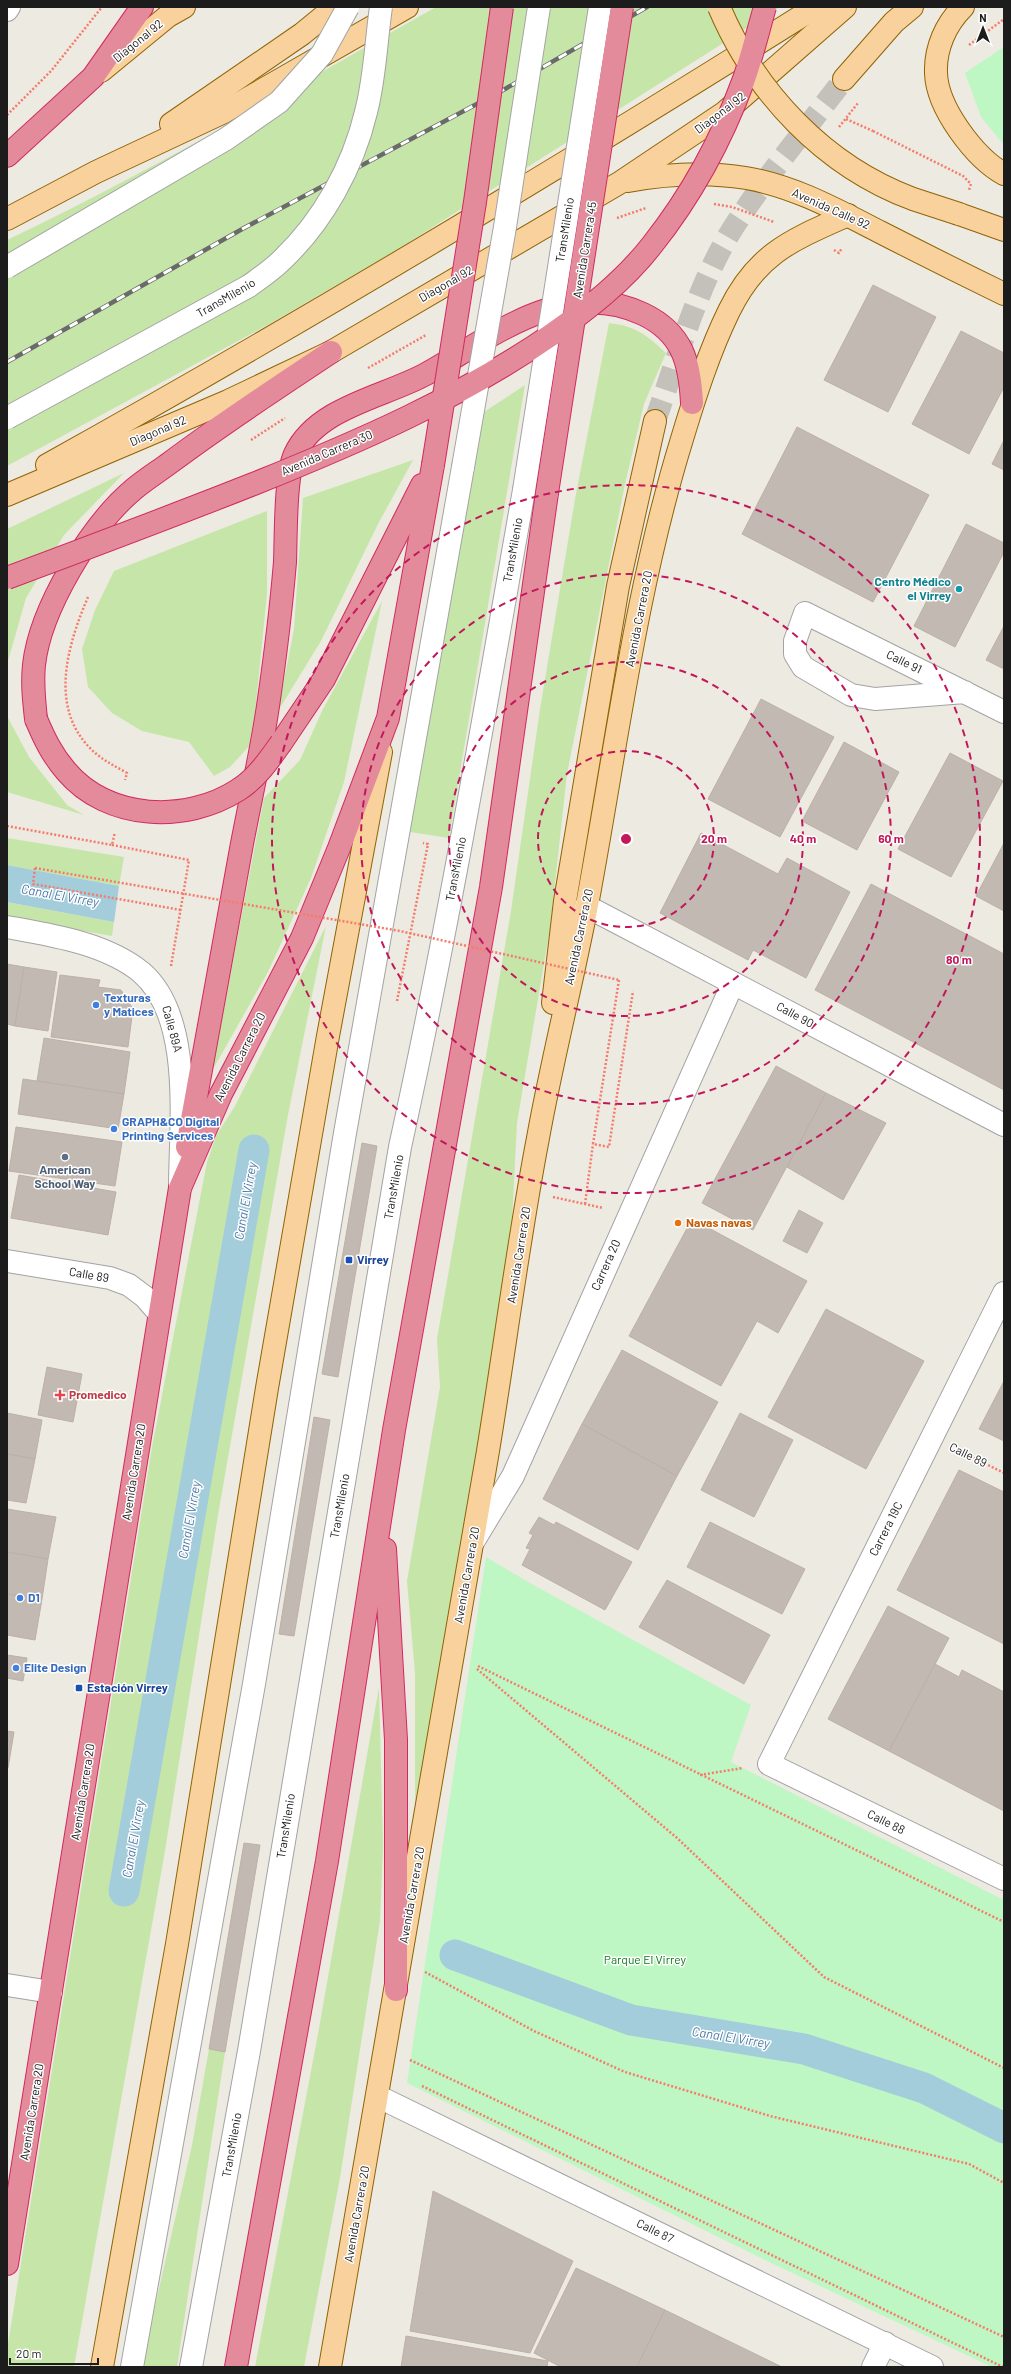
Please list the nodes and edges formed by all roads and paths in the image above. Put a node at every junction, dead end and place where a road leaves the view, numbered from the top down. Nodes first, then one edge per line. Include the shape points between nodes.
1 (9, 7) edge
2 (102, 7) edge
3 (142, 7) edge
4 (184, 7) edge
5 (334, 7) edge
6 (348, 7) edge
7 (381, 7) edge
8 (407, 7) edge
9 (502, 7) edge
10 (539, 7) edge
11 (600, 7) edge
12 (622, 7) edge
13 (719, 7) edge
14 (766, 7) edge
15 (816, 7) edge
16 (845, 7) edge
17 (912, 7) edge
18 (963, 7) edge
19 (7, 10) edge
20 (1004, 19) edge
21 (940, 46) junction
22 (93, 77) junction
23 (844, 79) tunnel mouth
24 (860, 100) dead end
25 (7, 115) edge
26 (846, 119) junction
27 (836, 124) dead end
28 (841, 128) dead end
29 (836, 131) dead end
30 (7, 156) edge
31 (96, 172) junction
32 (1004, 174) edge
33 (621, 182) junction
34 (964, 204) junction
35 (848, 215) junction
36 (7, 219) edge
37 (1004, 230) edge
38 (7, 267) edge
39 (1004, 294) edge
40 (331, 352) junction
41 (692, 403) junction
42 (7, 418) edge
43 (655, 422) tunnel mouth
44 (433, 464) junction
45 (7, 487) edge
46 (7, 495) edge
47 (7, 578) edge
48 (965, 692) junction
49 (1004, 712) edge
50 (388, 718) junction
51 (112, 845) dead end
52 (586, 906) junction
53 (181, 910) junction
54 (7, 927) edge
55 (733, 983) junction
56 (634, 991) dead end
57 (165, 1002) junction
58 (1004, 1125) edge
59 (537, 1139) junction
60 (593, 1144) junction
61 (180, 1188) junction
62 (529, 1193) junction
63 (585, 1204) junction
64 (629, 1213) junction
65 (7, 1262) edge
66 (1004, 1293) edge
67 (159, 1313) junction
68 (932, 1437) junction
69 (1004, 1473) edge
70 (382, 1506) junction
71 (472, 1542) junction
72 (453, 1657) junction
73 (769, 1764) junction
74 (700, 1775) junction
75 (1004, 1879) edge
76 (1004, 1922) edge
77 (401, 1960) junction
78 (7, 1985) edge
79 (396, 1990) junction
80 (51, 1992) junction
81 (386, 2048) junction
82 (1004, 2068) edge
83 (419, 2085) dead end
84 (377, 2096) junction
85 (1004, 2183) edge
86 (7, 2264) edge
87 (1004, 2337) edge
88 (885, 2343) junction
89 (102, 2367) edge
90 (132, 2367) edge
91 (191, 2367) edge
92 (236, 2367) edge
93 (330, 2367) edge
94 (873, 2367) edge
95 (932, 2367) edge
96 (1003, 2367) edge

1 - 19 street
2 - 25 path via 51,71
3 - 22 highway
4 - 22 main road, Diagonal 92 via 168,16
5 - 31 main road via 302,34 211,98
6 - 38 street, bridge via 322,54 279,102 226,139
7 - 42 street, TransMilenio, bridge via 366,112 346,171 300,242 281,262 249,286
8 - 31 main road via 224,112
9 - 44 highway, bridge via 475,202
10 - 90 street, bridge via 505,227 345,1133 253,1692
11 - 91 street, TransMilenio, bridge via 524,490 428,1021 400,1147 249,2051
12 - 70 highway, Avenida Carrera 45, bridge via 547,493 491,887
13 - 34 main road, bridge via 731,36 757,78 789,116 826,150 867,177 912,198
14 - 47 highway, Avenida Carrera 30, bridge via 744,79 713,150 680,208 651,247 621,280 587,310 516,360 407,418 332,453
15 - 45 main road, Diagonal 92 via 398,264 213,373
16 - 33 main road, Diagonal 92 via 724,113
17 - 23 main road via 894,22
18 - 21 main road via 953,17
20 - 21 path via 971,44 954,48
21 - 32 main road via 936,74 945,106 965,139 979,155
22 - 30 highway
24 - 26 path
26 - 29 path
26 - 34 path, bridge via 963,176 971,184
27 - 28 path
31 - 36 main road
33 - 35 main road, Avenida Calle 92 via 658,176 745,178 809,197
33 - 40 main road, Diagonal 92
34 - 37 main road
35 - 39 main road, Avenida Calle 92
35 - 41 main road, Avenida Carrera 20 via 801,235 774,251 752,274 731,307
40 - 44 highway, bridge via 134,488 93,534 70,572 41,633 34,664 33,692 36,719 48,748 67,773 92,792 120,806 151,812 182,812 212,804 232,793 262,768 324,679
40 - 46 main road, Diagonal 92 via 228,401
41 - 52 main road, Avenida Carrera 20 via 670,476 647,575
41 - 61 highway via 690,374 685,354 670,334 651,318 610,303 565,304 529,315 399,388 348,407 318,423 303,440 291,464 283,591 268,707
43 - 59 main road via 618,586 565,901
44 - 50 highway, Avenida Carrera 20
48 - 48 street, Calle 91 via 805,613 795,641 795,654 803,666 851,695 875,699
48 - 49 street, Calle 91
50 - 61 highway, Avenida Carrera 20 via 302,938 221,1094
50 - 89 main road, Avenida Carrera 20 via 328,1036 267,1388 177,1944
51 - 53 path via 189,860
52 - 55 street, Calle 90
52 - 59 main road, Avenida Carrera 20
53 - 57 path
53 - 60 path, bridge via 33,884 35,868 400,931 619,980
54 - 57 street, Calle 89A via 52,936 111,955 140,972 154,985
55 - 58 street, Calle 90
55 - 64 street, Carrera 20
56 - 60 path via 609,1147
57 - 61 street, Calle 89A via 175,1034 180,1064
59 - 62 main road, Avenida Carrera 20
60 - 63 path
61 - 67 highway, Avenida Carrera 20
62 - 63 path
62 - 71 main road, Avenida Carrera 20
63 - 64 path
64 - 71 street, Carrera 20 via 513,1476
65 - 67 street, Calle 89 via 110,1278 130,1285 145,1296
66 - 68 street, Carrera 19C
67 - 80 highway, Avenida Carrera 20
68 - 69 path, Calle 89
68 - 73 street, Carrera 19C
70 - 79 highway via 396,1740
70 - 92 highway via 327,1861
71 - 72 main road, Avenida Carrera 20
72 - 74 path via 477,1665
72 - 77 main road, Avenida Carrera 20
72 - 82 path via 477,1669 671,1833 824,1977
73 - 74 path
73 - 75 street, Calle 88
74 - 76 path
77 - 79 main road, Avenida Carrera 20
77 - 85 path via 534,2031 625,2072 770,2116 969,2164
78 - 80 street
79 - 81 main road, Avenida Carrera 20
80 - 86 highway, Avenida Carrera 20
81 - 84 main road, Avenida Carrera 20
81 - 87 path
83 - 96 path
84 - 88 street, Calle 87
84 - 93 main road, Avenida Carrera 20
88 - 94 street
88 - 95 street, Calle 87

